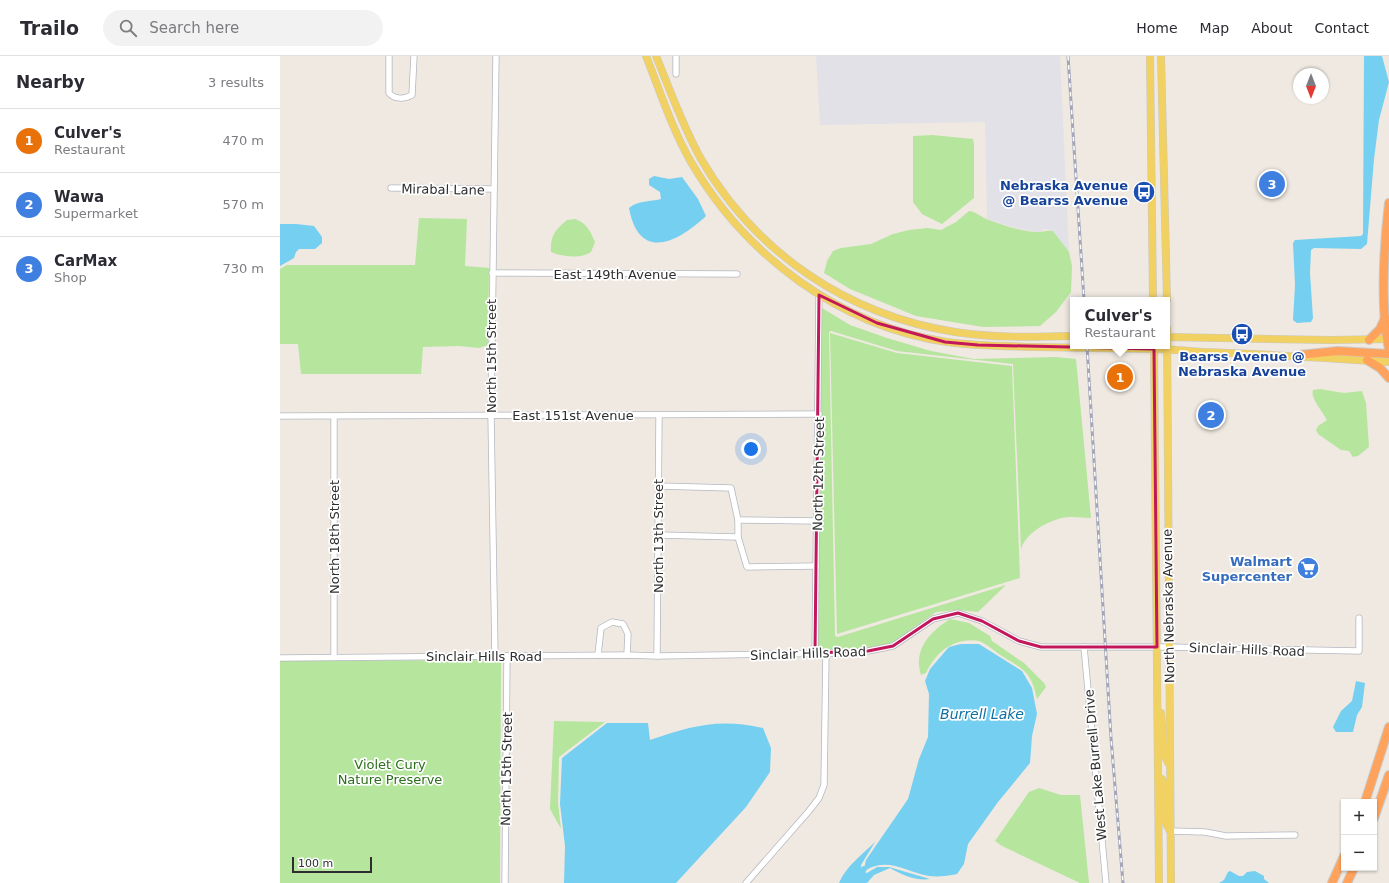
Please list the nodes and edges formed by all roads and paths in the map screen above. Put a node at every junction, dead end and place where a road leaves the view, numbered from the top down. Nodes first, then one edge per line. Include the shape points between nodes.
1 (389, 56) edge
2 (414, 56) edge
3 (496, 56) edge
4 (646, 56) edge
5 (656, 56) edge
6 (676, 56) edge
7 (1150, 56) edge
8 (1161, 56) edge
9 (676, 74) dead end
10 (1152, 163) junction
11 (1163, 163) junction
12 (391, 188) dead end
13 (494, 190) junction
14 (1389, 203) edge
15 (492, 273) junction
16 (737, 274) dead end
17 (819, 295) junction
18 (1153, 297) edge
19 (1167, 297) edge
20 (1385, 317) junction
21 (1070, 336) edge
22 (1170, 337) edge
23 (1388, 339) edge
24 (1369, 340) junction
25 (1070, 346) edge
26 (1154, 349) edge
27 (1167, 349) joint
28 (1389, 349) edge
29 (1389, 354) edge
30 (1299, 355) junction
31 (1367, 360) junction
32 (1389, 362) edge
33 (1389, 378) edge
34 (819, 414) junction
35 (491, 415) junction
36 (280, 416) edge
37 (659, 416) junction
38 (334, 417) junction
39 (659, 486) junction
40 (1155, 486) junction
41 (738, 520) junction
42 (817, 521) junction
43 (659, 535) junction
44 (1167, 536) junction
45 (738, 537) junction
46 (816, 566) junction
47 (1359, 618) dead end
48 (1084, 647) junction
49 (1157, 647) junction
50 (1168, 647) junction
51 (826, 653) junction
52 (815, 654) junction
53 (598, 655) junction
54 (627, 655) junction
55 (494, 656) junction
56 (507, 656) junction
57 (657, 656) junction
58 (334, 657) junction
59 (280, 658) edge
60 (1157, 707) junction
61 (1389, 727) edge
62 (1169, 765) junction
63 (1389, 775) edge
64 (1158, 778) junction
65 (1367, 799) edge
66 (1377, 809) edge
67 (1170, 831) junction
68 (1295, 835) dead end
69 (1341, 863) edge
70 (1353, 871) edge
71 (505, 883) edge
72 (746, 883) edge
73 (1106, 883) edge
74 (1159, 883) edge
75 (1171, 883) edge
76 (1332, 883) edge
77 (1347, 883) edge

1 - 2 street via 390,93 395,98 401,98 412,95 414,90
3 - 13 street, North 15th Street
4 - 17 main road via 682,144 727,215 767,257
5 - 21 main road via 691,139 719,187 739,214 767,243 820,284 881,314 933,328 974,335
6 - 9 street
7 - 10 main road
8 - 11 main road
10 - 11 main road
10 - 18 main road
11 - 19 main road
12 - 13 street, Mirabal Lane
13 - 15 street, North 15th Street
14 - 20 highway via 1385,246
15 - 16 street, East 149th Avenue
15 - 35 street, North 15th Street
17 - 25 main road via 877,323 945,342
17 - 34 street, North 12th Street
20 - 23 highway
20 - 24 highway via 1380,328
22 - 24 main road
23 - 24 main road
23 - 28 highway
26 - 40 main road, North Nebraska Avenue
27 - 30 main road
27 - 44 main road, North Nebraska Avenue
29 - 30 highway via 1338,351
30 - 31 main road
31 - 32 main road
31 - 33 highway via 1380,368
34 - 37 street, East 151st Avenue
34 - 42 street, North 12th Street
35 - 37 street, East 151st Avenue
35 - 38 street, East 151st Avenue
35 - 55 street, North 15th Street
36 - 38 street, East 151st Avenue
37 - 39 street, North 13th Street
38 - 58 street, North 18th Street
39 - 41 street via 730,488
39 - 43 street, North 13th Street
40 - 44 main road via 1159,487 1162,494 1162,528
40 - 49 main road, North Nebraska Avenue
41 - 42 street
41 - 45 street
42 - 46 street, North 12th Street
43 - 45 street
43 - 57 street, North 13th Street
44 - 50 main road, North Nebraska Avenue
45 - 46 street via 748,567
46 - 52 street, North 12th Street
47 - 50 street, Sinclair Hills Road via 1358,651
48 - 49 street, Sinclair Hills Road
48 - 51 street, Sinclair Hills Road via 1041,647 1019,641 970,616 958,613 933,619 893,646 868,651
48 - 73 street, West Lake Burrell Drive
49 - 50 street, Sinclair Hills Road
49 - 60 main road, North Nebraska Avenue
50 - 62 main road, North Nebraska Avenue
51 - 52 street, Sinclair Hills Road
51 - 72 street via 824,785 819,798 809,811
52 - 57 street, Sinclair Hills Road
53 - 54 street, Sinclair Hills Road
53 - 54 street via 601,628 612,622 623,624 628,634
53 - 56 street, Sinclair Hills Road
54 - 57 street, Sinclair Hills Road
55 - 56 street, Sinclair Hills Road
55 - 58 street, Sinclair Hills Road
56 - 71 street, North 15th Street
58 - 59 street, Sinclair Hills Road
60 - 62 main road via 1161,712 1164,754
60 - 64 main road, North Nebraska Avenue
61 - 65 highway
62 - 67 main road, North Nebraska Avenue
63 - 66 highway
64 - 67 main road via 1164,783 1165,822
64 - 74 main road, North Nebraska Avenue
67 - 68 street via 1205,832 1226,836
67 - 75 main road, North Nebraska Avenue
69 - 76 highway
70 - 77 highway

